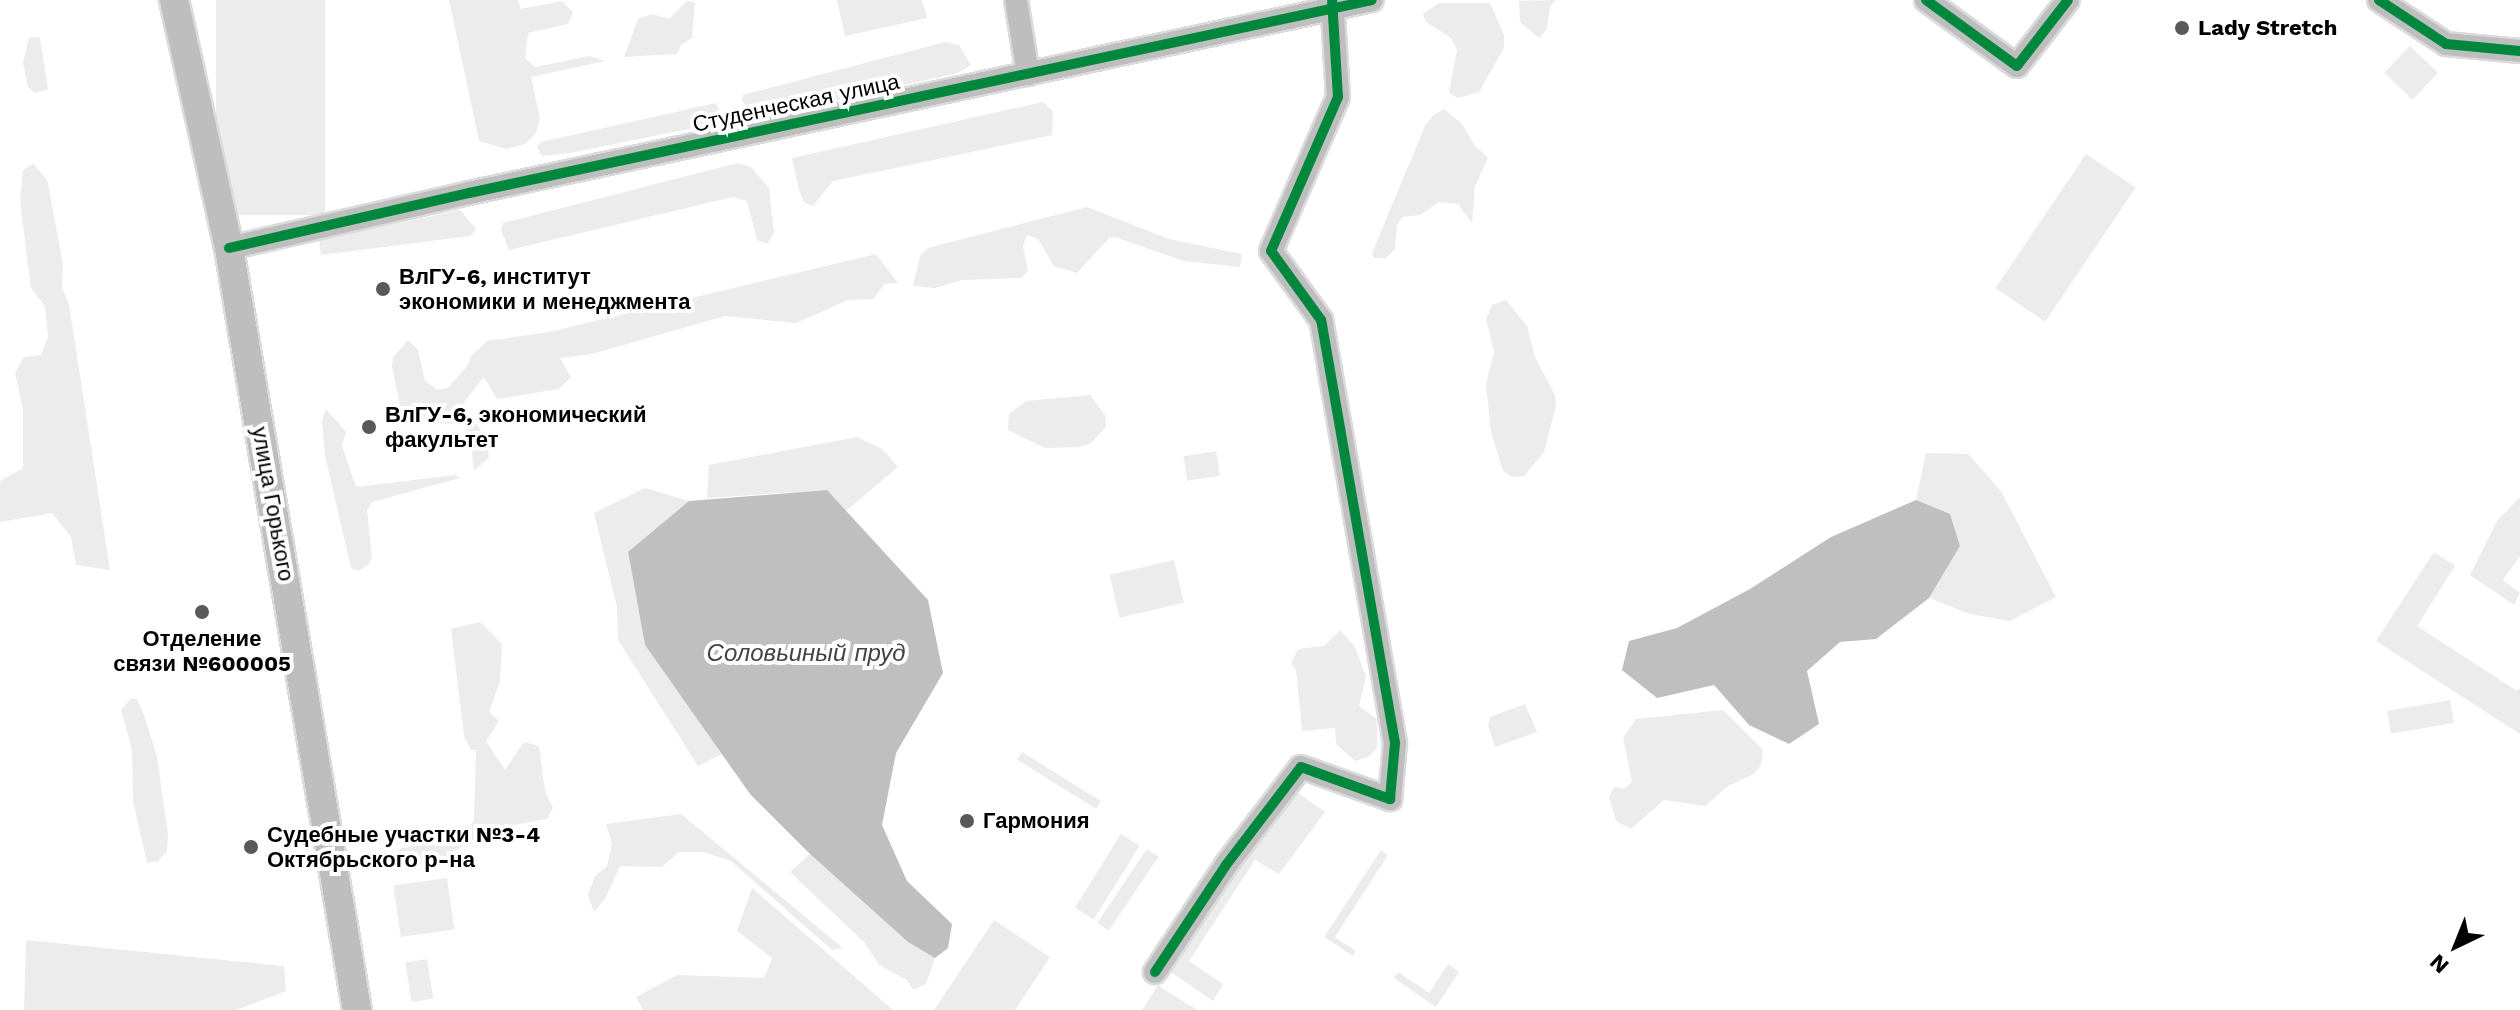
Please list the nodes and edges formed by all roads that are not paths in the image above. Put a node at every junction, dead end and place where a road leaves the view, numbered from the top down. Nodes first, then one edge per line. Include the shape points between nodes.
1 (174, 0) edge
2 (1016, 0) edge
3 (1372, 0) edge
4 (1926, 0) edge
5 (2068, 0) edge
6 (2379, 0) edge
7 (1333, 5) edge
8 (2520, 51) edge
9 (1028, 74) junction
10 (229, 248) junction
11 (1155, 972) dead end
12 (352, 1009) edge

1 - 10 main road, улица Горького
2 - 9 street
3 - 7 street, Студенческая улица
4 - 5 street via 2017,66
6 - 8 street via 2446,44
7 - 9 street, Студенческая улица
7 - 11 street via 1338,97 1271,251 1321,320 1395,743 1390,799 1301,767 1226,865
9 - 10 street, Студенческая улица
10 - 12 main road, улица Горького

